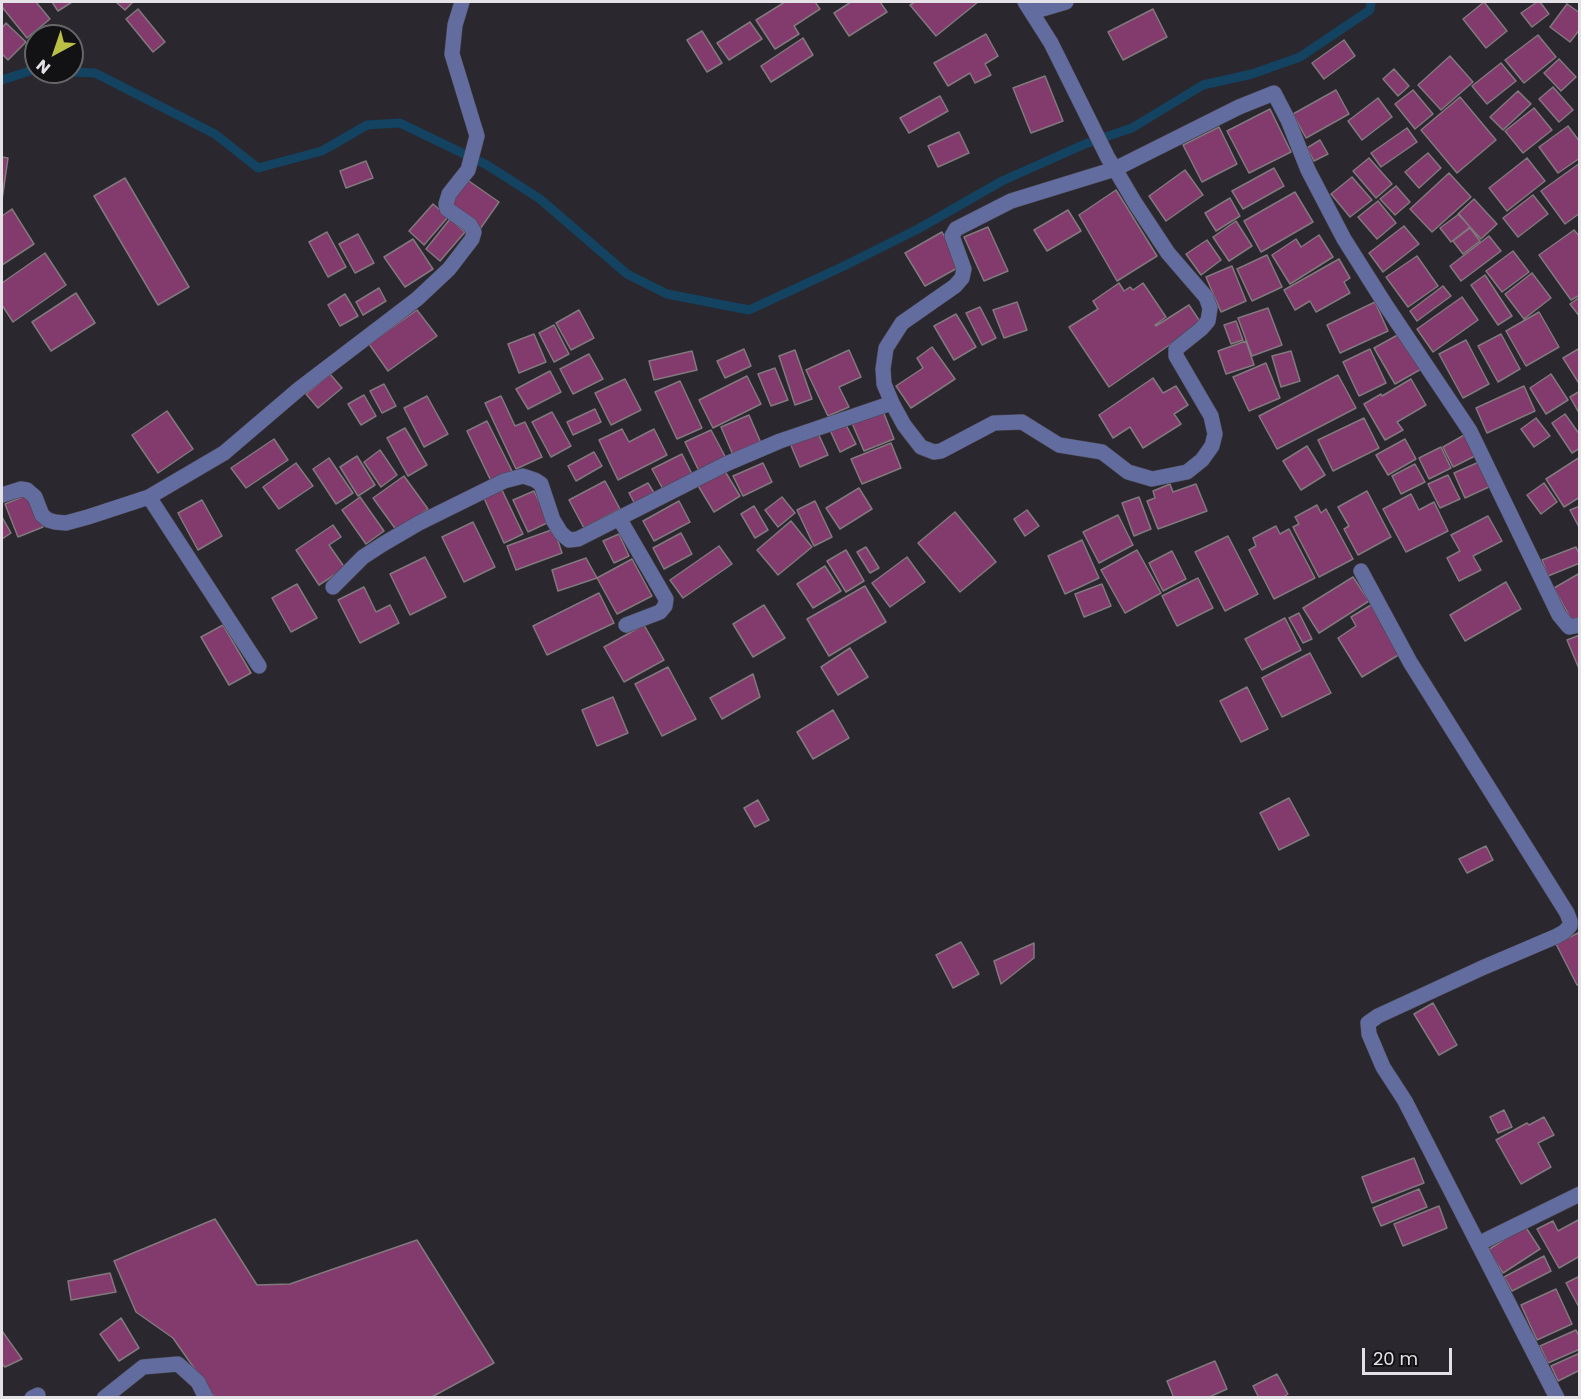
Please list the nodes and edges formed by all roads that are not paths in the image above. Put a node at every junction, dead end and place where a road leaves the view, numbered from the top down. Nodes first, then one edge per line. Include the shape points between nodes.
1 (462, 2) edge
2 (1066, 2) edge
3 (1029, 7) edge
4 (1115, 169) junction
5 (892, 403) junction
6 (2, 495) edge
7 (149, 497) junction
8 (619, 518) junction
9 (1361, 571) dead end
10 (333, 587) dead end
11 (626, 625) dead end
12 (1580, 625) edge
13 (259, 666) dead end
14 (1580, 1194) edge
15 (1478, 1244) junction
16 (104, 1398) edge
17 (206, 1398) edge
18 (1557, 1398) edge

1 - 7 street via 452,54 477,136 468,170 446,204 447,209 470,225 472,239 449,270 417,299 299,389 224,453
2 - 3 street
3 - 4 street
4 - 5 street via 1011,201 956,230 952,236 964,269 962,278 902,323 886,348 883,376
4 - 5 street via 1168,253 1206,297 1210,308 1206,324 1176,349 1178,360 1211,416 1215,434 1202,460 1187,472 1152,479 1128,472 1102,452 1059,445 1014,421 994,423 934,452 914,440
4 - 12 street via 1274,93 1344,239 1470,431 1559,615 1569,627
5 - 8 street via 780,441
6 - 7 street via 27,490 35,497 42,515 66,523
7 - 13 street
8 - 10 street via 589,535 569,540 553,519 540,484 522,476 418,523 363,557
8 - 11 street via 666,599 660,612
9 - 15 street via 1410,662 1570,921 1570,926 1557,936 1368,1023 1383,1067 1405,1101
14 - 15 street
15 - 18 street
16 - 17 street via 143,1367 178,1364 198,1382

